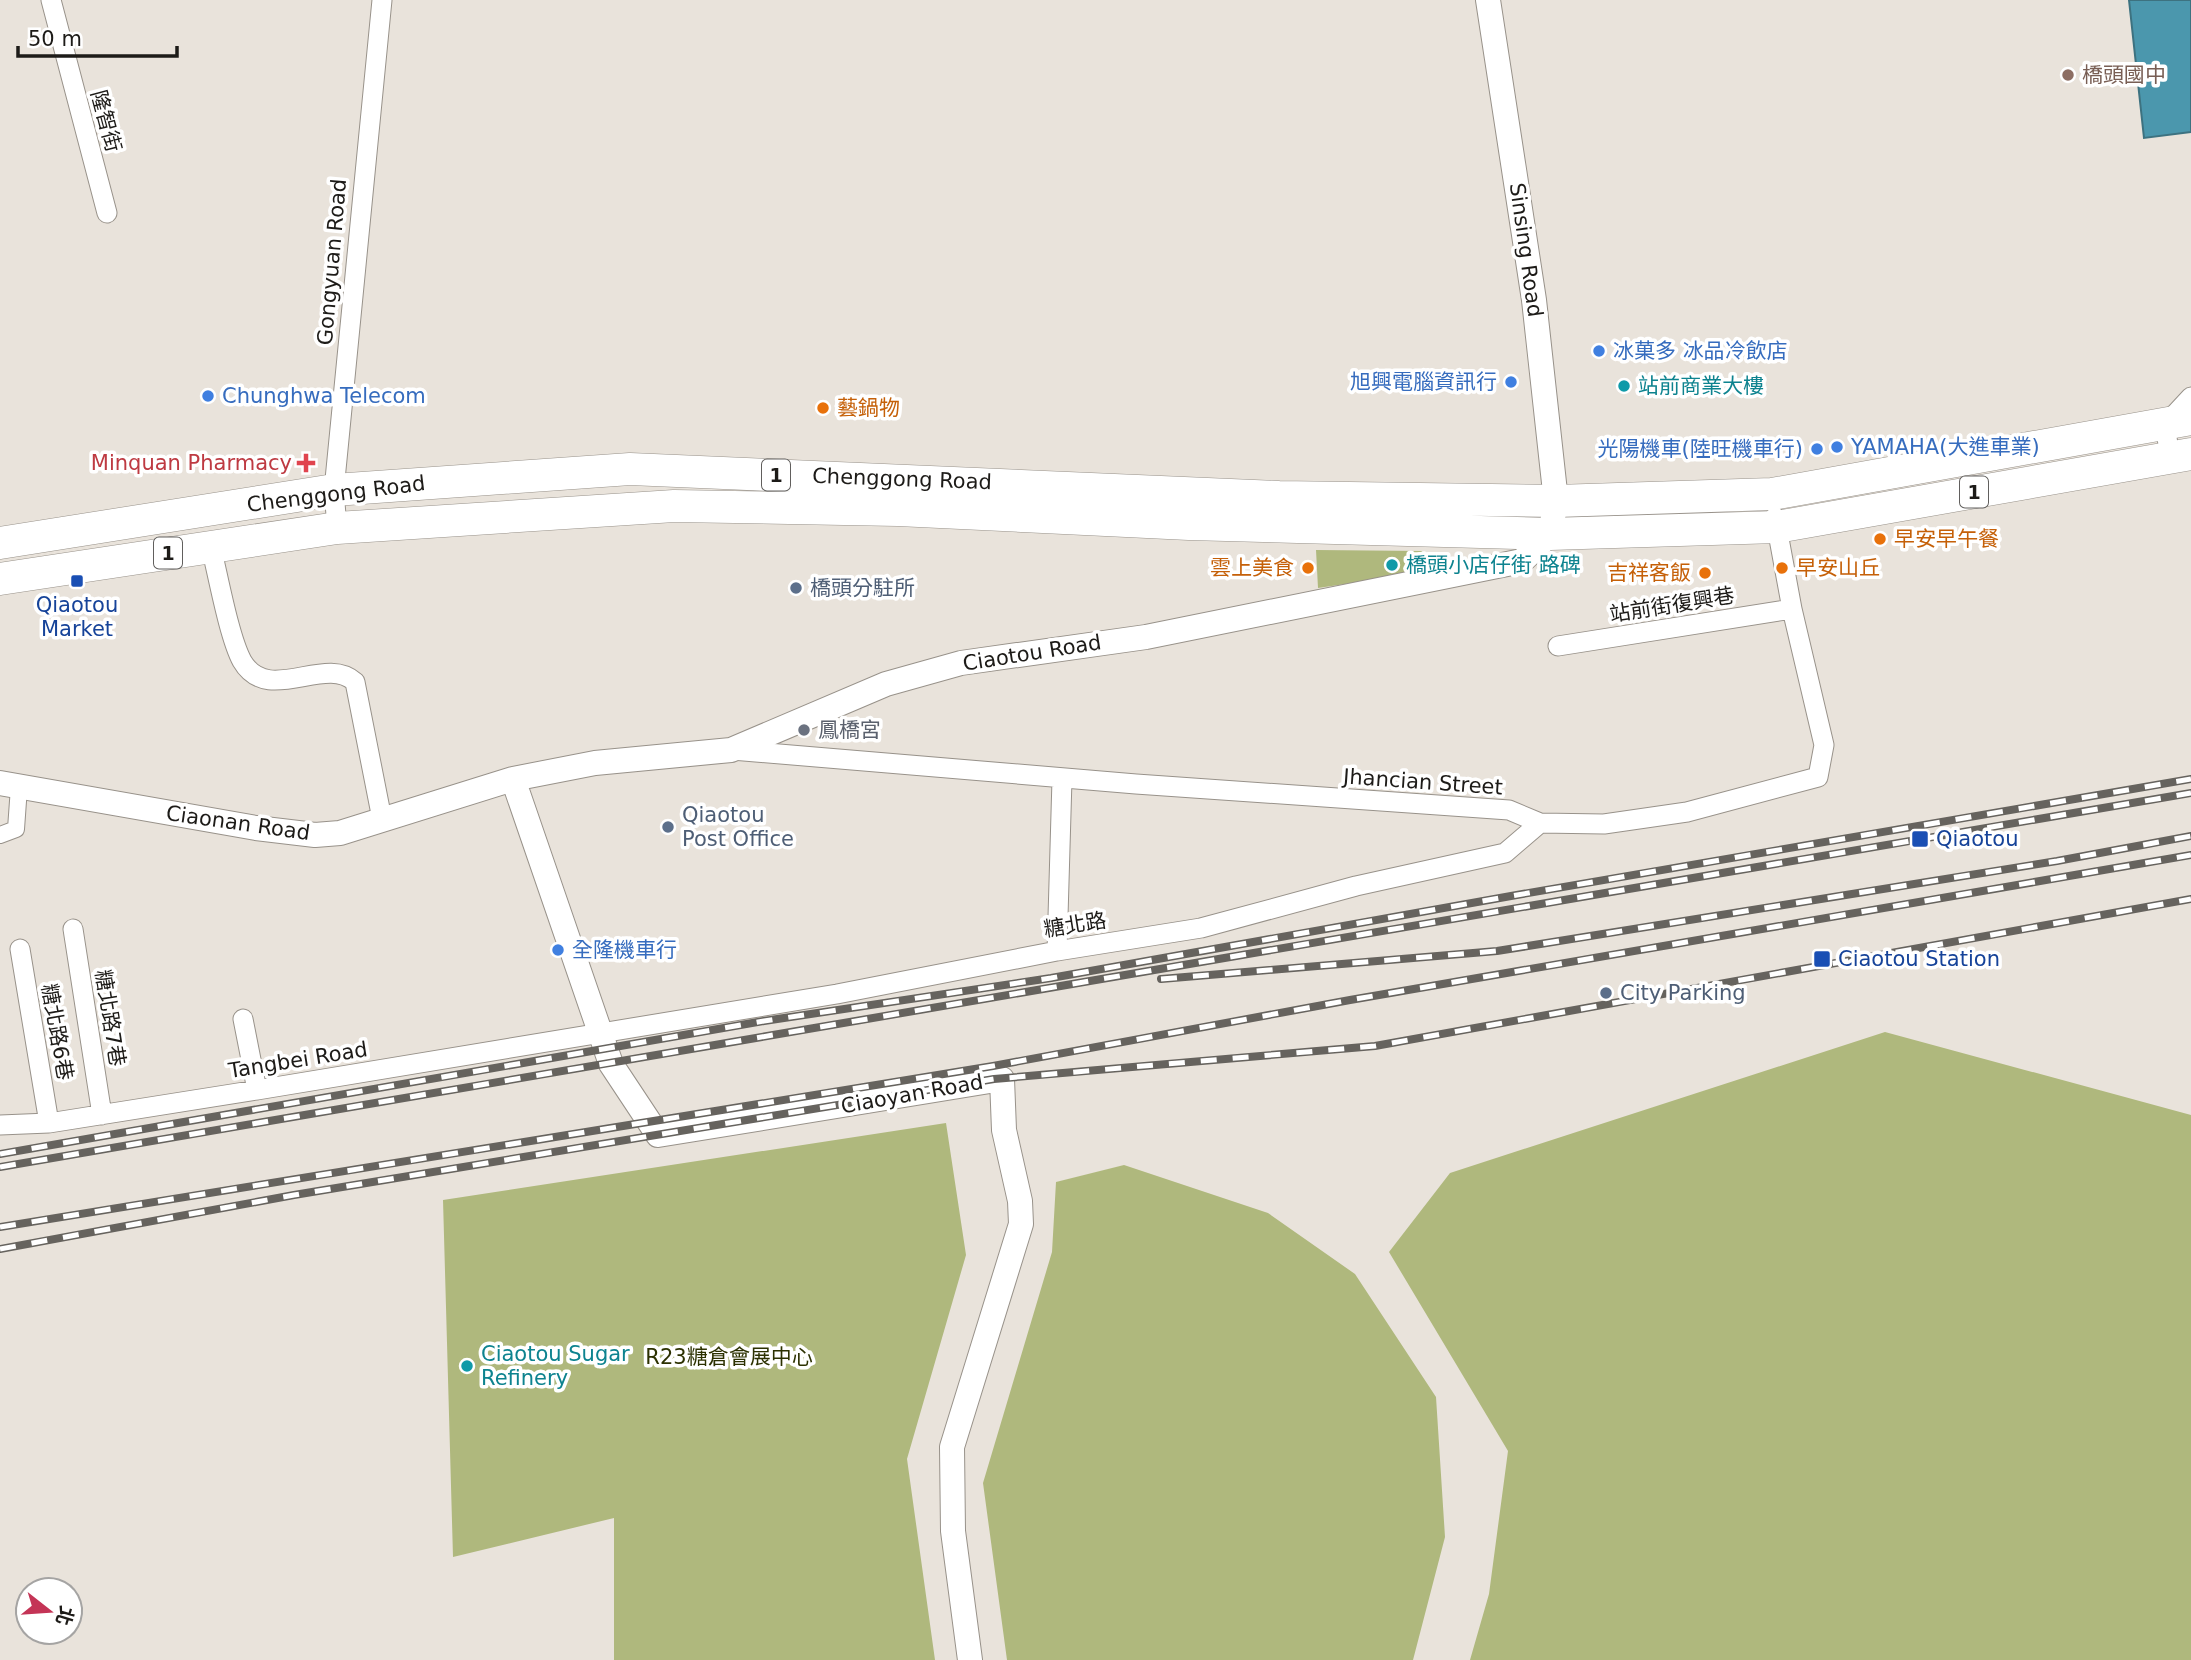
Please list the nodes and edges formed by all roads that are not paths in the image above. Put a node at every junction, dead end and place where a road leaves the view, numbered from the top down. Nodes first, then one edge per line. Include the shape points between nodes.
1 (51, 0) edge
2 (382, 0) edge
3 (1488, 0) edge
4 (107, 213) dead end
5 (2191, 397) edge
6 (2178, 422) edge
7 (2180, 455) edge
8 (334, 490) junction
9 (1772, 494) junction
10 (1556, 500) junction
11 (1777, 527) junction
12 (337, 528) junction
13 (1550, 534) junction
14 (0, 543) edge
15 (211, 547) junction
16 (0, 579) edge
17 (1792, 609) junction
18 (1558, 646) dead end
19 (731, 750) junction
20 (513, 779) junction
21 (1062, 779) junction
22 (9, 785) edge
23 (382, 819) junction
24 (1540, 823) junction
25 (0, 835) edge
26 (73, 929) dead end
27 (20, 949) dead end
28 (1057, 951) junction
29 (243, 1018) dead end
30 (602, 1032) junction
31 (257, 1090) junction
32 (102, 1115) junction
33 (49, 1123) junction
34 (0, 1125) edge
35 (970, 1660) edge

1 - 4 street, 隆智街
2 - 8 street, Gongyuan Road
3 - 10 street, Sinsing Road via 1534,300
5 - 6 street
6 - 7 street
6 - 9 main road, 1
7 - 11 main road, 1
8 - 10 main road, Chenggong Road / 1 via 630,469 1279,497
8 - 12 street, Gongyuan Road
8 - 14 main road, Chenggong Road / 1
9 - 10 main road, 1
9 - 11 street, Jhancian Street
10 - 13 street, Sinsing Road
11 - 13 main road, 1
11 - 17 street, Jhancian Street
12 - 13 main road, Chenggong Road / 1 via 674,506
12 - 15 main road, Chenggong Road / 1
13 - 19 street, Ciaotou Road via 1522,561 1146,637 961,663 886,684
15 - 16 main road, Chenggong Road / 1
15 - 23 street via 243,661 256,676 277,681 338,673 355,682
17 - 18 street, 站前街復興巷
17 - 24 street, Jhancian Street via 1824,744 1818,777 1688,811 1604,824
19 - 20 street, Ciaotou Road via 595,763
19 - 21 street, Jhancian Street
20 - 23 street, Ciaonan Road
20 - 30 street, Ciaoyan Road
21 - 24 street, Jhancian Street via 1509,810
21 - 28 street
22 - 23 street, Ciaonan Road via 315,835 340,833
22 - 25 street via 16,830
24 - 28 street, 糖北路 via 1505,853 1356,886 1202,928
26 - 32 street, 糖北路7巷
27 - 33 street, 糖北路6巷
28 - 30 street, 糖北路
29 - 31 street
30 - 31 street, Tangbei Road
30 - 35 street, Ciaoyan Road via 611,1064 658,1135 1002,1079 1003,1130 1021,1224 951,1447 953,1531
31 - 32 street, Tangbei Road
32 - 33 street, Tangbei Road
33 - 34 street, Tangbei Road

